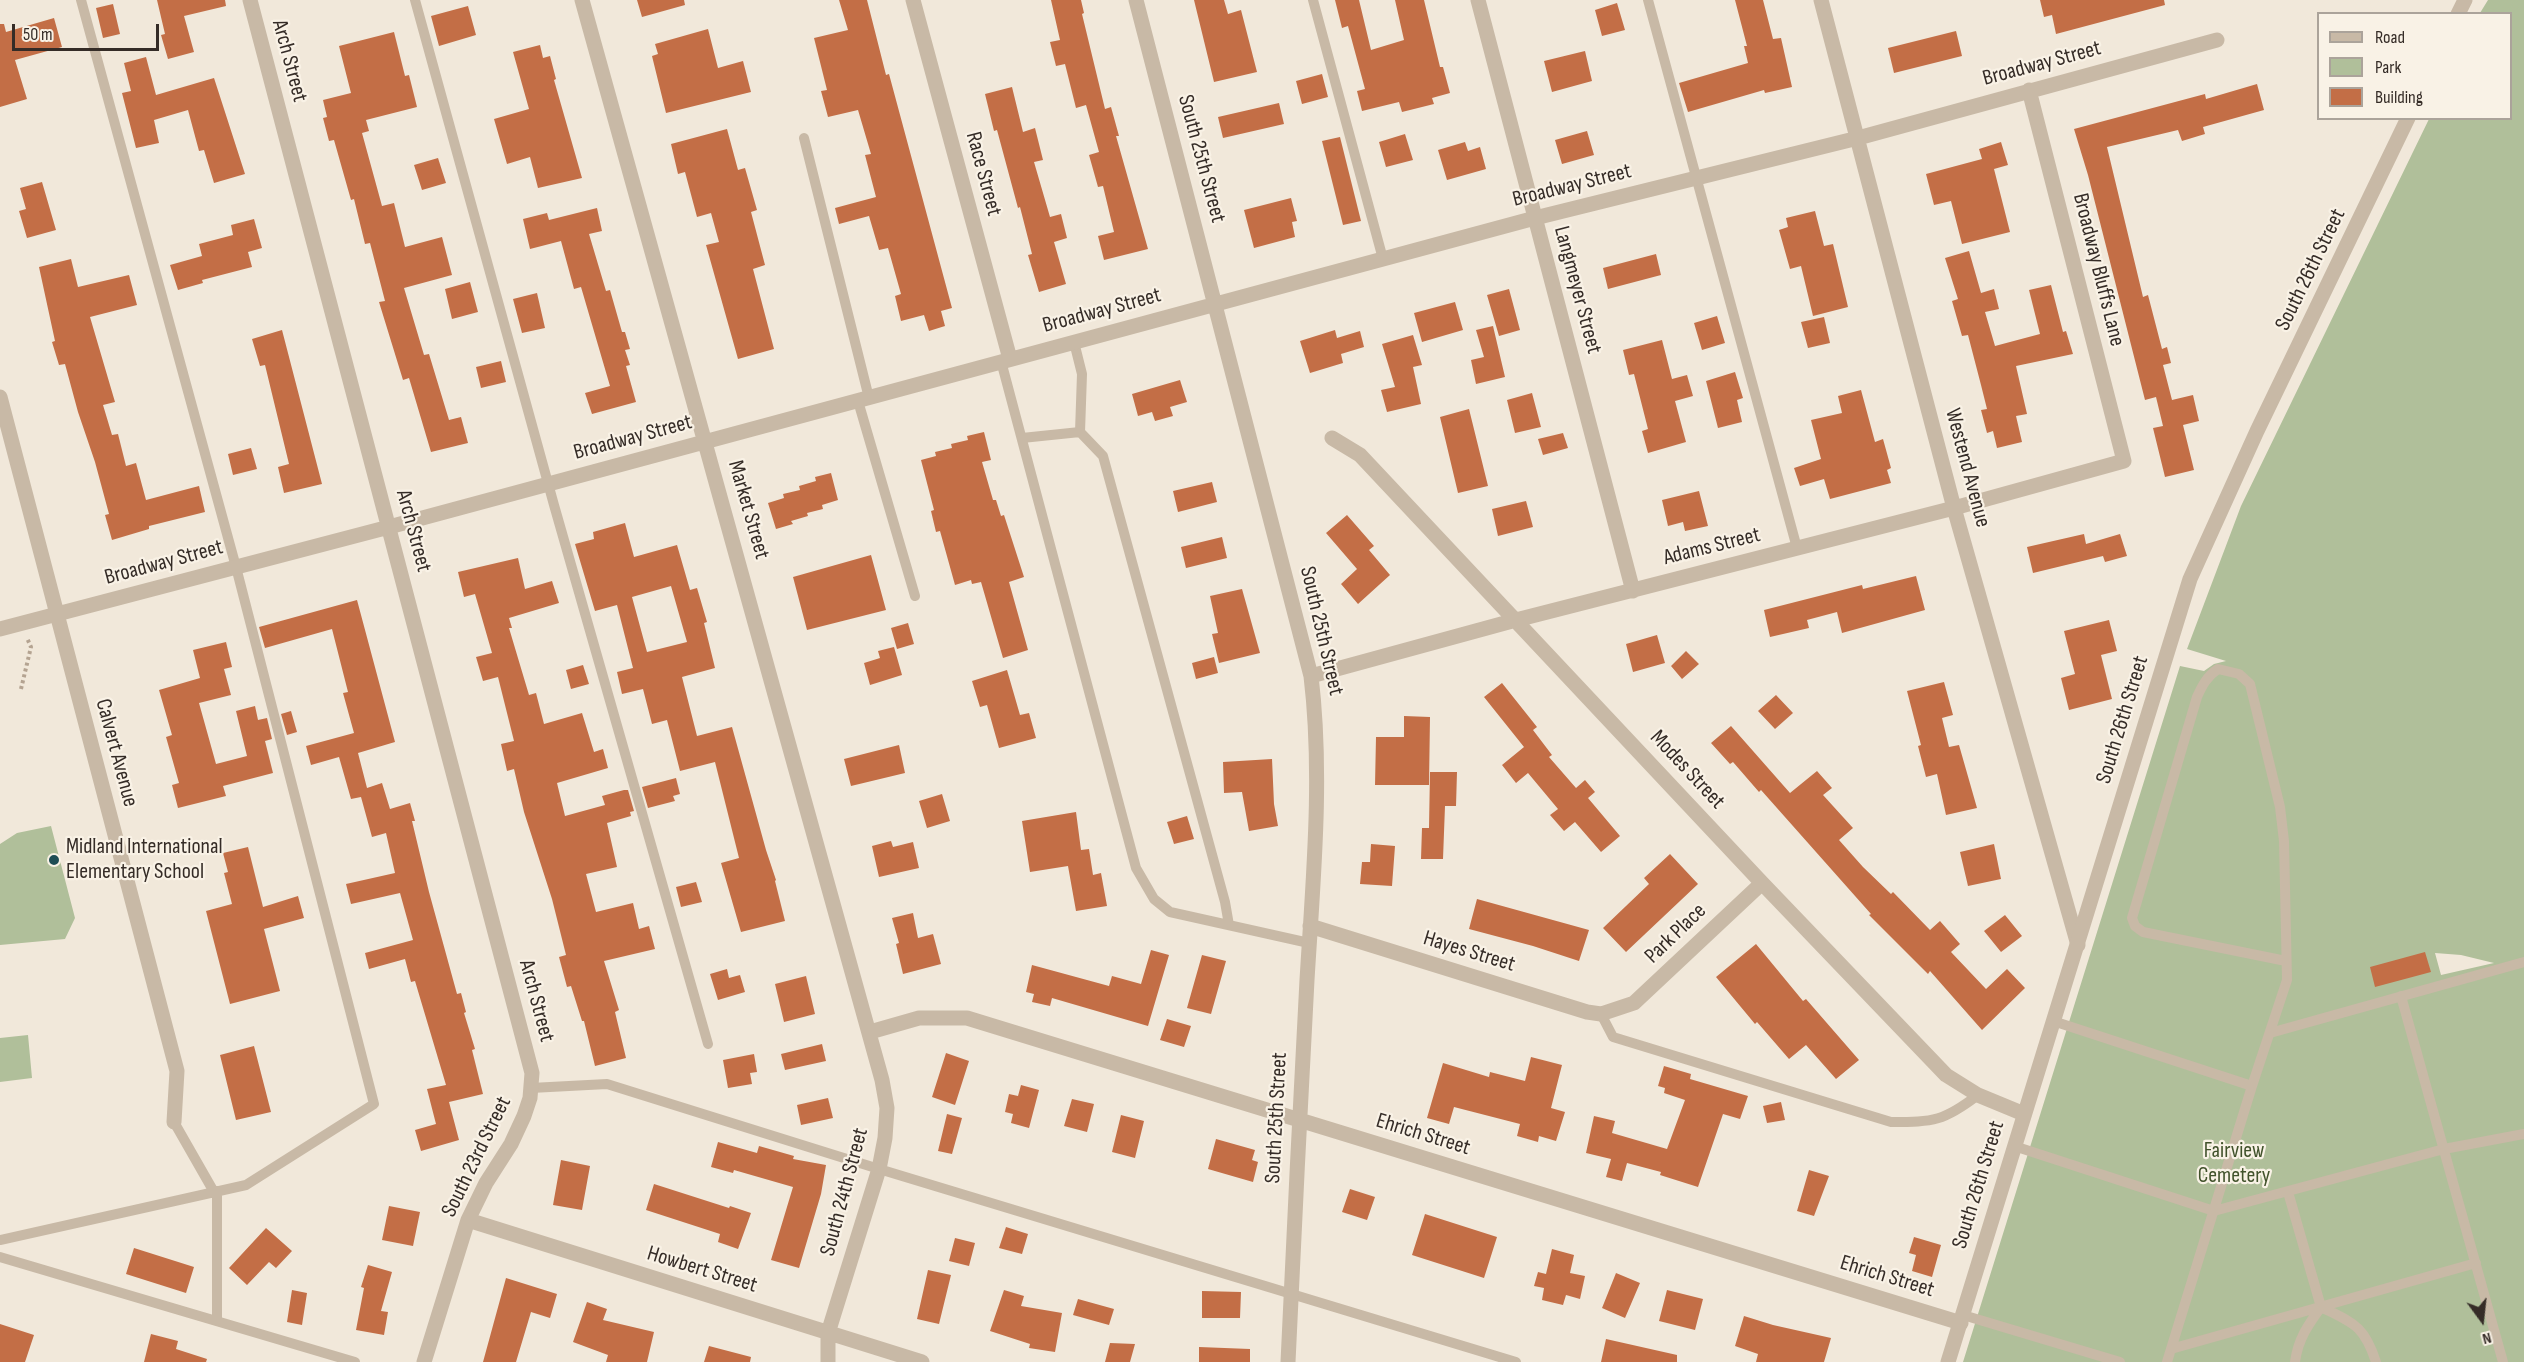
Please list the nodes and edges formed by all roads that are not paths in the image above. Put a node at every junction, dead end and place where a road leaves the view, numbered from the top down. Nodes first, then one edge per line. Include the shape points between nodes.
1 (81, 0) edge
2 (250, 0) edge
3 (415, 0) edge
4 (582, 0) edge
5 (914, 0) edge
6 (1136, 0) edge
7 (1312, 0) edge
8 (1478, 0) edge
9 (1648, 0) edge
10 (1821, 0) edge
11 (2217, 40) dead end
12 (2029, 90) junction
13 (2407, 120) edge
14 (804, 138) dead end
15 (1857, 138) junction
16 (1696, 179) junction
17 (1535, 218) junction
18 (1383, 259) junction
19 (1215, 304) junction
20 (1074, 342) junction
21 (1006, 360) junction
22 (0, 397) edge
23 (863, 399) junction
24 (1080, 432) junction
25 (1022, 438) junction
26 (1332, 438) dead end
27 (706, 442) junction
28 (2124, 460) joint
29 (548, 483) junction
30 (1954, 508) junction
31 (389, 527) junction
32 (1797, 548) junction
33 (236, 567) junction
34 (1633, 591) junction
35 (915, 596) dead end
36 (56, 614) junction
37 (1516, 620) junction
38 (0, 629) edge
39 (1311, 676) junction
40 (1762, 883) junction
41 (1229, 925) junction
42 (1310, 926) junction
43 (1309, 943) junction
44 (2078, 945) junction
45 (2286, 961) junction
46 (2524, 962) edge
47 (2401, 996) junction
48 (1616, 1010) joint
49 (1601, 1014) junction
50 (2053, 1021) junction
51 (870, 1032) junction
52 (2270, 1033) junction
53 (708, 1044) dead end
54 (531, 1081) junction
55 (2252, 1086) junction
56 (1978, 1095) junction
57 (2024, 1114) junction
58 (1299, 1121) junction
59 (174, 1122) joint
60 (2524, 1134) edge
61 (2014, 1146) junction
62 (2444, 1149) junction
63 (879, 1169) junction
64 (215, 1192) junction
65 (2288, 1192) junction
66 (2214, 1211) junction
67 (468, 1220) junction
68 (0, 1240) edge
69 (0, 1257) edge
70 (2476, 1263) junction
71 (1292, 1292) junction
72 (2321, 1307) junction
73 (1962, 1319) junction
74 (218, 1321) junction
75 (828, 1333) junction
76 (2171, 1349) junction
77 (355, 1362) edge
78 (424, 1362) edge
79 (828, 1362) edge
80 (922, 1362) edge
81 (1288, 1362) edge
82 (1516, 1362) edge
83 (1948, 1362) edge
84 (2120, 1362) edge
85 (2167, 1362) edge
86 (2295, 1362) edge
87 (2376, 1362) edge
88 (2503, 1362) edge

1 - 33 lane
2 - 31 street, Arch Street
3 - 29 lane
4 - 27 street, Market Street
5 - 21 street, Race Street
6 - 19 street, South 25th Street
7 - 18 lane
8 - 17 street, Langmeyer Street
9 - 16 lane
10 - 15 street, Westend Avenue
11 - 12 street, Broadway Street
12 - 15 street, Broadway Street
12 - 28 street, Broadway Bluffs Lane
13 - 44 street, South 26th Street via 2190,579
14 - 23 lane
15 - 16 street, Broadway Street
15 - 30 street, Westend Avenue
16 - 17 street, Broadway Street
16 - 32 lane
17 - 18 street, Broadway Street
17 - 34 street, Langmeyer Street
18 - 19 street, Broadway Street
19 - 20 street, Broadway Street
19 - 39 street, South 25th Street
20 - 21 street, Broadway Street
20 - 24 lane via 1082,374
21 - 23 street, Broadway Street
21 - 25 lane
22 - 36 street, Calvert Avenue
23 - 27 street, Broadway Street
23 - 35 lane
24 - 25 lane
24 - 41 lane via 1103,456
25 - 41 lane via 1136,868 1154,898 1170,912
26 - 37 street, Modes Street via 1360,455
27 - 29 street, Broadway Street
27 - 51 street, Market Street
28 - 30 street, Adams Street
29 - 31 street, Broadway Street
29 - 53 lane
30 - 32 street, Adams Street
30 - 44 street, Westend Avenue
31 - 33 street, Broadway Street
31 - 54 street, Arch Street
32 - 34 street, Adams Street
33 - 36 street, Broadway Street
33 - 64 lane via 374,1104 246,1185
34 - 37 street, Adams Street
36 - 38 street, Broadway Street
36 - 59 street, Calvert Avenue via 177,1071
37 - 39 street, Adams Street
37 - 40 street, Modes Street
39 - 42 street, South 25th Street via 1317,718 1317,763
40 - 48 street, Park Place via 1649,990 1634,1003
40 - 56 street, Modes Street via 1946,1075
41 - 43 lane
42 - 43 street, South 25th Street
42 - 49 street, Hayes Street
43 - 58 street, South 25th Street
44 - 50 street, South 26th Street
45 - 45 lane via 2143,932 2132,918 2197,697 2211,673 2218,669 2239,674 2250,684 2280,807
45 - 52 lane via 2288,980
46 - 47 lane
47 - 52 lane
47 - 62 lane
48 - 49 street, Hayes Street
49 - 56 lane via 1614,1037 1891,1122 1935,1121
50 - 55 lane
50 - 57 street, South 26th Street
51 - 58 street, Ehrich Street via 919,1018 967,1018
51 - 63 street, South 24th Street via 887,1108
52 - 55 lane
54 - 63 lane via 607,1084
54 - 67 street, South 23rd Street via 524,1116
55 - 66 lane
56 - 57 street, Modes Street
57 - 61 street, South 26th Street
58 - 71 street, South 25th Street
58 - 73 street, Ehrich Street
59 - 64 lane
60 - 62 lane
61 - 66 lane
61 - 73 street, South 26th Street
62 - 65 lane
62 - 70 lane
63 - 71 lane
63 - 75 street, South 24th Street
64 - 68 lane
64 - 74 lane
65 - 66 lane
65 - 72 lane
66 - 76 lane
67 - 75 street, Howbert Street
67 - 78 street, South 23rd Street
69 - 74 lane
70 - 72 lane
70 - 88 lane
71 - 81 street, South 25th Street
71 - 82 lane
72 - 76 lane
72 - 86 lane via 2304,1329
72 - 87 lane via 2355,1324
73 - 83 street, South 26th Street
73 - 84 lane
74 - 77 lane
75 - 79 street, South 24th Street
75 - 80 street, Howbert Street
76 - 85 lane

